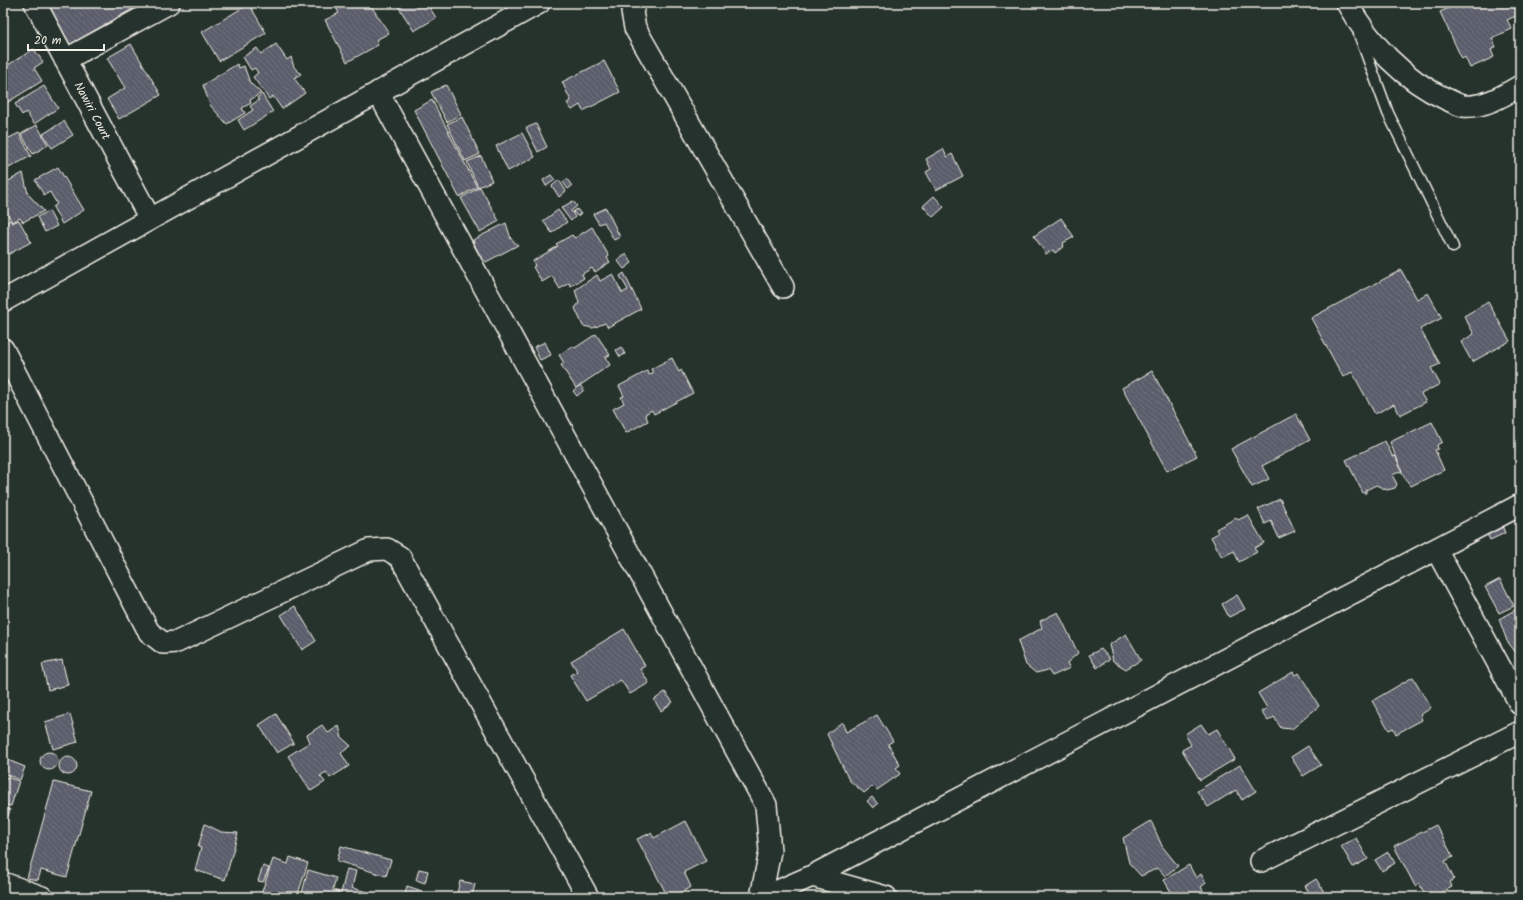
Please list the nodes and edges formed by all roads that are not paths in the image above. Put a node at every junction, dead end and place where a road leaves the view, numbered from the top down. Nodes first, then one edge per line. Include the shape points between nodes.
1 (35, 3) edge
2 (169, 3) edge
3 (539, 3) edge
4 (635, 3) edge
5 (1350, 9) edge
6 (65, 60) junction
7 (1520, 86) edge
8 (378, 92) junction
9 (150, 219) junction
10 (1453, 247) dead end
11 (783, 287) dead end
12 (3, 300) edge
13 (3, 349) edge
14 (1520, 505) edge
15 (1436, 549) junction
16 (1520, 704) edge
17 (1520, 732) edge
18 (1261, 861) dead end
19 (812, 876) junction
20 (3, 883) edge
21 (42, 897) edge
22 (588, 897) edge
23 (761, 897) edge
24 (764, 897) edge
25 (886, 897) edge

1 - 6 street, Nawiri Court
2 - 6 street
3 - 8 street
4 - 11 street via 632,12 635,28
5 - 7 street via 1381,50 1406,76 1462,106 1480,105
5 - 10 lane via 1388,113
6 - 9 street, Nawiri Court
8 - 9 street
8 - 23 street via 766,805 770,851
9 - 12 street
13 - 22 street via 149,632 163,643 177,642 369,550 387,549 400,557
14 - 15 street
15 - 16 street
15 - 19 street
17 - 18 street
19 - 24 street
19 - 25 street
20 - 21 street

